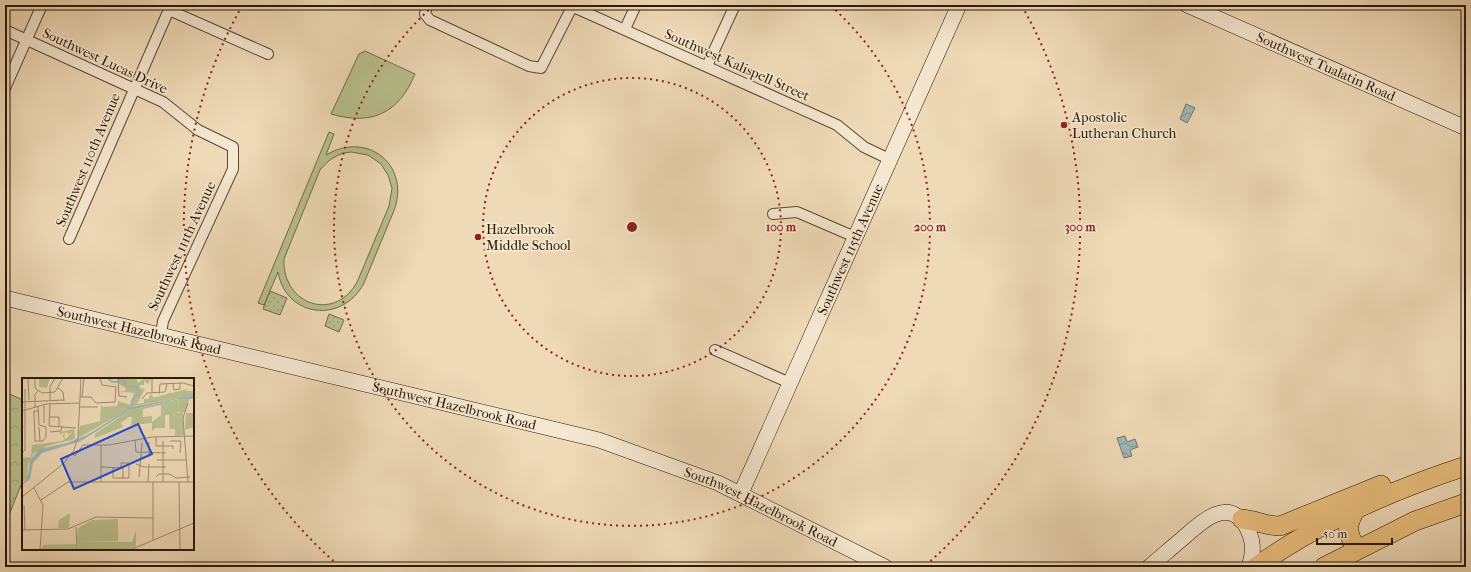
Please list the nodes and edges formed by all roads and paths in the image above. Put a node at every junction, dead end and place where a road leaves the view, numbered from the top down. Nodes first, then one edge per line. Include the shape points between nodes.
1 (42, 5) edge
2 (636, 5) edge
3 (735, 5) edge
4 (959, 5) edge
5 (1187, 5) edge
6 (570, 6) edge
7 (170, 8) edge
8 (426, 10) edge
9 (625, 29) junction
10 (5, 30) edge
11 (26, 40) junction
12 (268, 54) dead end
13 (707, 66) junction
14 (5, 88) edge
15 (133, 90) junction
16 (1466, 128) edge
17 (889, 159) junction
18 (233, 169) joint
19 (773, 214) dead end
20 (855, 237) junction
21 (69, 239) dead end
22 (5, 298) edge
23 (161, 334) junction
24 (715, 350) dead end
25 (790, 383) junction
26 (1466, 466) edge
27 (1416, 482) junction
28 (741, 493) junction
29 (1466, 503) edge
30 (1356, 508) junction
31 (1242, 519) junction
32 (1356, 549) junction
33 (885, 567) edge
34 (1149, 567) edge
35 (1249, 567) edge
36 (1256, 567) edge
37 (1324, 567) edge

1 - 11 street
2 - 9 street
3 - 13 street
4 - 17 street, Southwest 115th Avenue
5 - 16 street, Southwest Tualatin Road
6 - 8 street via 541,68 529,66 430,20
6 - 9 street, Southwest Kalispell Street
7 - 12 street
7 - 15 street, Southwest 110th Avenue
9 - 13 street, Southwest Kalispell Street
10 - 11 street, Southwest Lucas Drive
11 - 14 street
11 - 15 street, Southwest Lucas Drive
13 - 17 street, Southwest Kalispell Street via 836,125 864,147
15 - 18 street, Southwest Lucas Drive via 163,102 198,130 233,147
15 - 21 street, Southwest 110th Avenue
17 - 20 street, Southwest 115th Avenue
18 - 23 street, Southwest 111th Avenue via 163,321
19 - 20 street via 797,212
20 - 25 street, Southwest 115th Avenue
22 - 23 street, Southwest Hazelbrook Road
23 - 28 street, Southwest Hazelbrook Road via 587,436 704,477
24 - 25 street
25 - 28 street, Southwest 115th Avenue
26 - 27 highway
27 - 30 highway
27 - 31 highway via 1392,482 1378,486 1280,526
28 - 33 street, Southwest Hazelbrook Road
29 - 32 highway via 1415,521
30 - 32 highway via 1348,528 1348,534
30 - 36 highway
31 - 34 street via 1228,513 1207,518
31 - 35 street via 1254,546
32 - 37 highway

